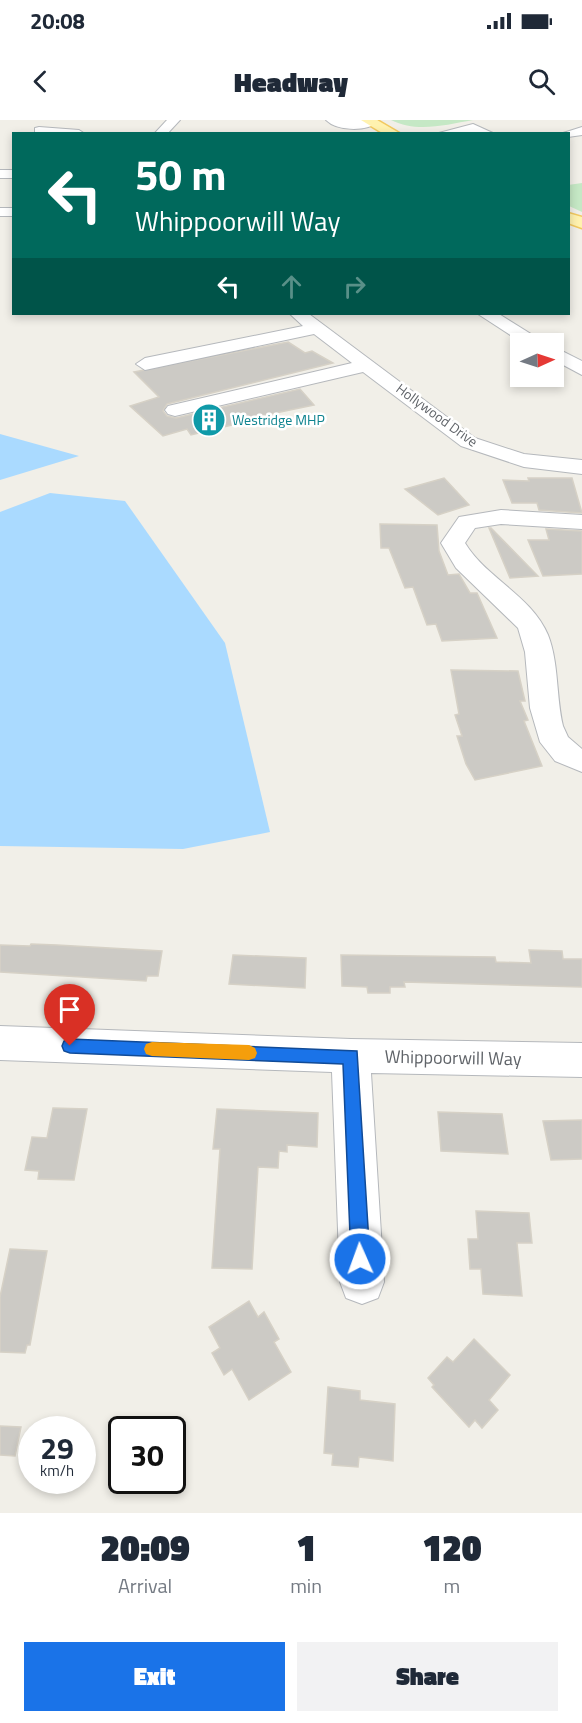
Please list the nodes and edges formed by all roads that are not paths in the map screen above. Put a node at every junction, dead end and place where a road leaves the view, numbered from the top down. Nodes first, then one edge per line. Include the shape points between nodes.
1 (54, 120) edge
2 (174, 120) edge
3 (332, 120) edge
4 (576, 120) edge
5 (370, 121) edge
6 (582, 122) edge
7 (38, 132) edge
8 (162, 132) edge
9 (391, 132) edge
10 (452, 132) edge
11 (484, 132) edge
12 (299, 315) edge
13 (489, 315) edge
14 (318, 328) junction
15 (519, 333) edge
16 (564, 359) edge
17 (145, 364) dead end
18 (368, 364) junction
19 (582, 369) edge
20 (175, 410) dead end
21 (582, 467) edge
22 (582, 522) edge
23 (582, 762) edge
24 (0, 1043) edge
25 (351, 1056) junction
26 (582, 1060) edge
27 (362, 1282) dead end

1 - 7 street
2 - 8 street
3 - 5 street via 342,125
4 - 6 street
5 - 9 main road
10 - 11 street via 473,128
12 - 14 street, Hollywood Drive
13 - 15 street
14 - 17 street
14 - 18 street, Hollywood Drive
16 - 19 street
18 - 20 street
18 - 21 street, Hollywood Drive via 468,442 499,456 536,464
22 - 23 street via 501,517 467,522 453,543 465,563 508,602 535,634 549,734 571,759
24 - 25 street, Whippoorwill Way
25 - 26 street, Whippoorwill Way
25 - 27 street

